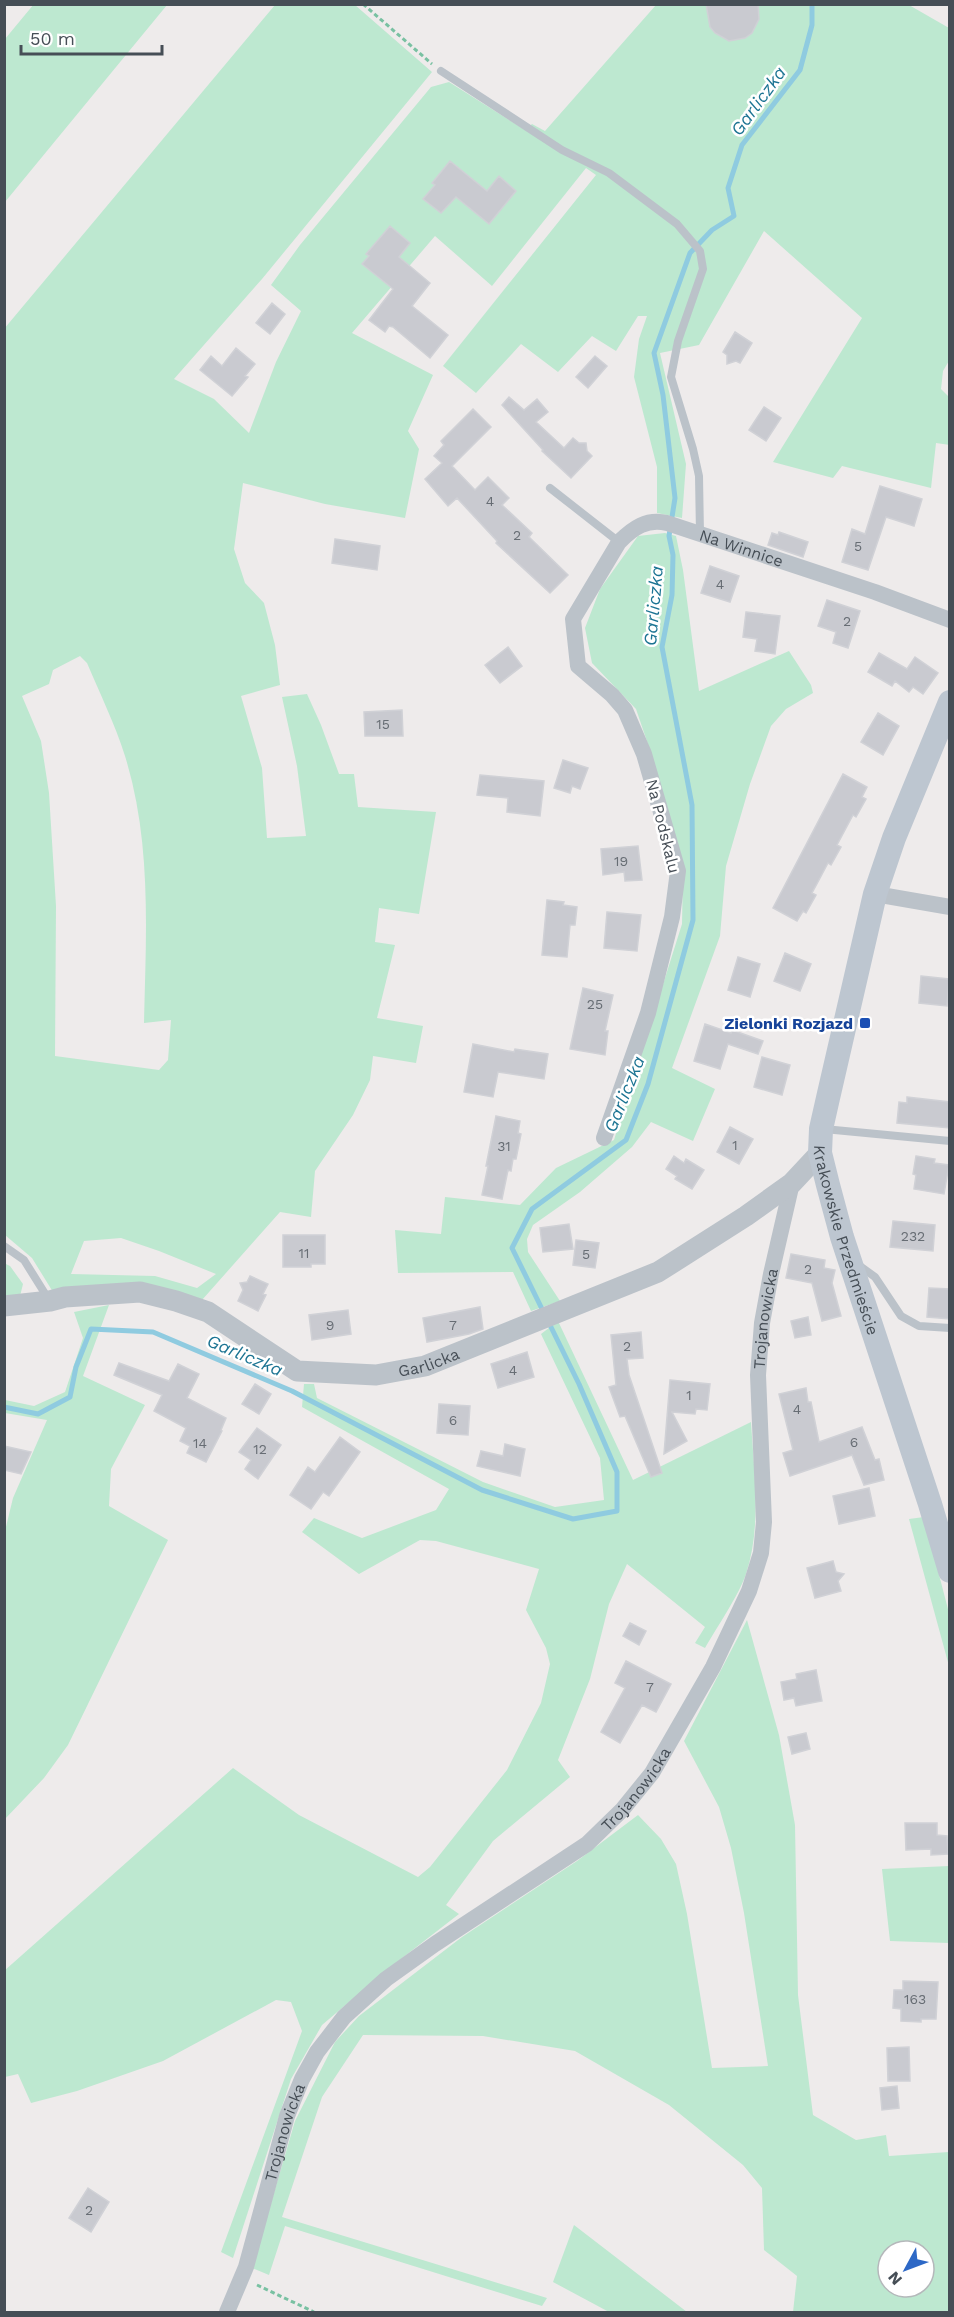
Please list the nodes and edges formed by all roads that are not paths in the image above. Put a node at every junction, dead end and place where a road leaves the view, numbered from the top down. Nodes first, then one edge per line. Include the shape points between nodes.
1 (441, 71) road end
2 (550, 488) dead end
3 (700, 535) junction
4 (619, 542) junction
5 (950, 620) edge
6 (950, 702) edge
7 (875, 894) junction
8 (950, 907) edge
9 (821, 1129) junction
10 (604, 1138) dead end
11 (950, 1141) edge
12 (820, 1153) junction
13 (792, 1183) junction
14 (4, 1246) edge
15 (849, 1258) junction
16 (50, 1301) junction
17 (4, 1306) edge
18 (950, 1328) edge
19 (950, 1571) edge
20 (227, 2313) edge

1 - 3 lane via 562,150 609,173 660,210 700,251 703,269 678,341 671,377 697,467
2 - 4 lane
3 - 4 street, Na Winnice via 672,524 651,522 640,525
3 - 5 street, Na Winnice
4 - 10 street, Na Podskalu via 573,619 578,666 625,710 645,754 678,871 672,917 648,1013
6 - 7 main road, Krakowskie Przedmieście
7 - 8 street
7 - 9 main road, Krakowskie Przedmieście
9 - 11 lane
9 - 12 main road, Krakowskie Przedmieście
12 - 13 street, Garlicka
12 - 15 main road, Krakowskie Przedmieście
13 - 16 street, Garlicka via 658,1272 425,1366 376,1376 297,1371 208,1312 140,1292
13 - 20 street, Trojanowicka via 762,1323 758,1375 764,1522 761,1553 749,1591 713,1667 652,1773 622,1810 594,1837 402,1967 344,2017 317,2052 291,2107 244,2272
14 - 16 lane via 24,1260
15 - 18 lane via 875,1277 901,1316 919,1326
15 - 19 main road, Krakowskie Przedmieście
16 - 17 street, Garlicka

